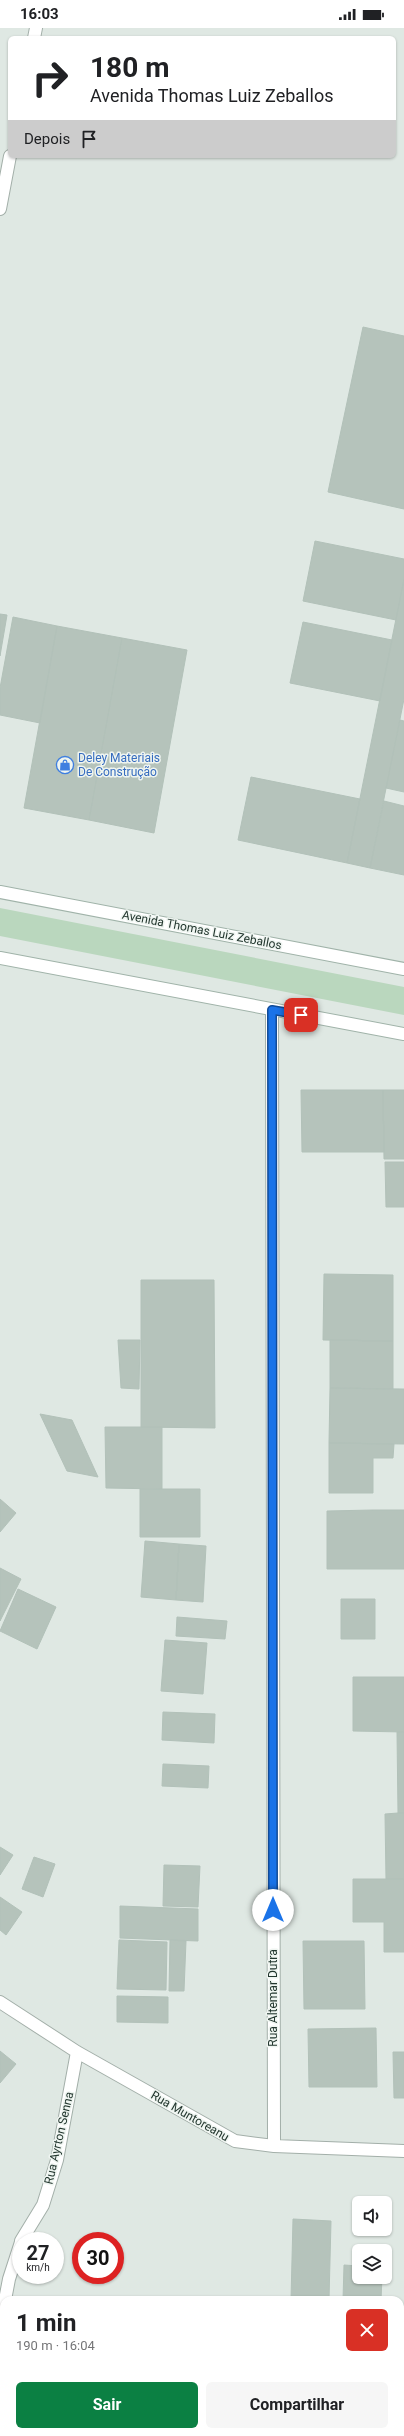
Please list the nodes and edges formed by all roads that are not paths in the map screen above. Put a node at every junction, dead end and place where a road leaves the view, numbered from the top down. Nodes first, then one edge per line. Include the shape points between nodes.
1 (10, 158) edge
2 (0, 209) edge
3 (0, 892) edge
4 (0, 958) edge
5 (404, 969) edge
6 (272, 1010) junction
7 (404, 1034) edge
8 (0, 2002) edge
9 (77, 2052) junction
10 (274, 2146) junction
11 (404, 2151) edge
12 (26, 2232) edge
13 (12, 2270) edge
14 (6, 2296) edge

1 - 2 street
3 - 5 street, Avenida Thomas Luiz Zeballos
4 - 6 street
6 - 7 street
6 - 10 street, Rua Altemar Dutra
8 - 9 street, Rua Muntoreanu
9 - 10 street, Rua Muntoreanu via 234,2141
9 - 12 street, Rua Ayrton Senna via 57,2160 43,2205
10 - 11 street, Rua Muntoreanu
13 - 14 street, Rua Ayrton Senna

